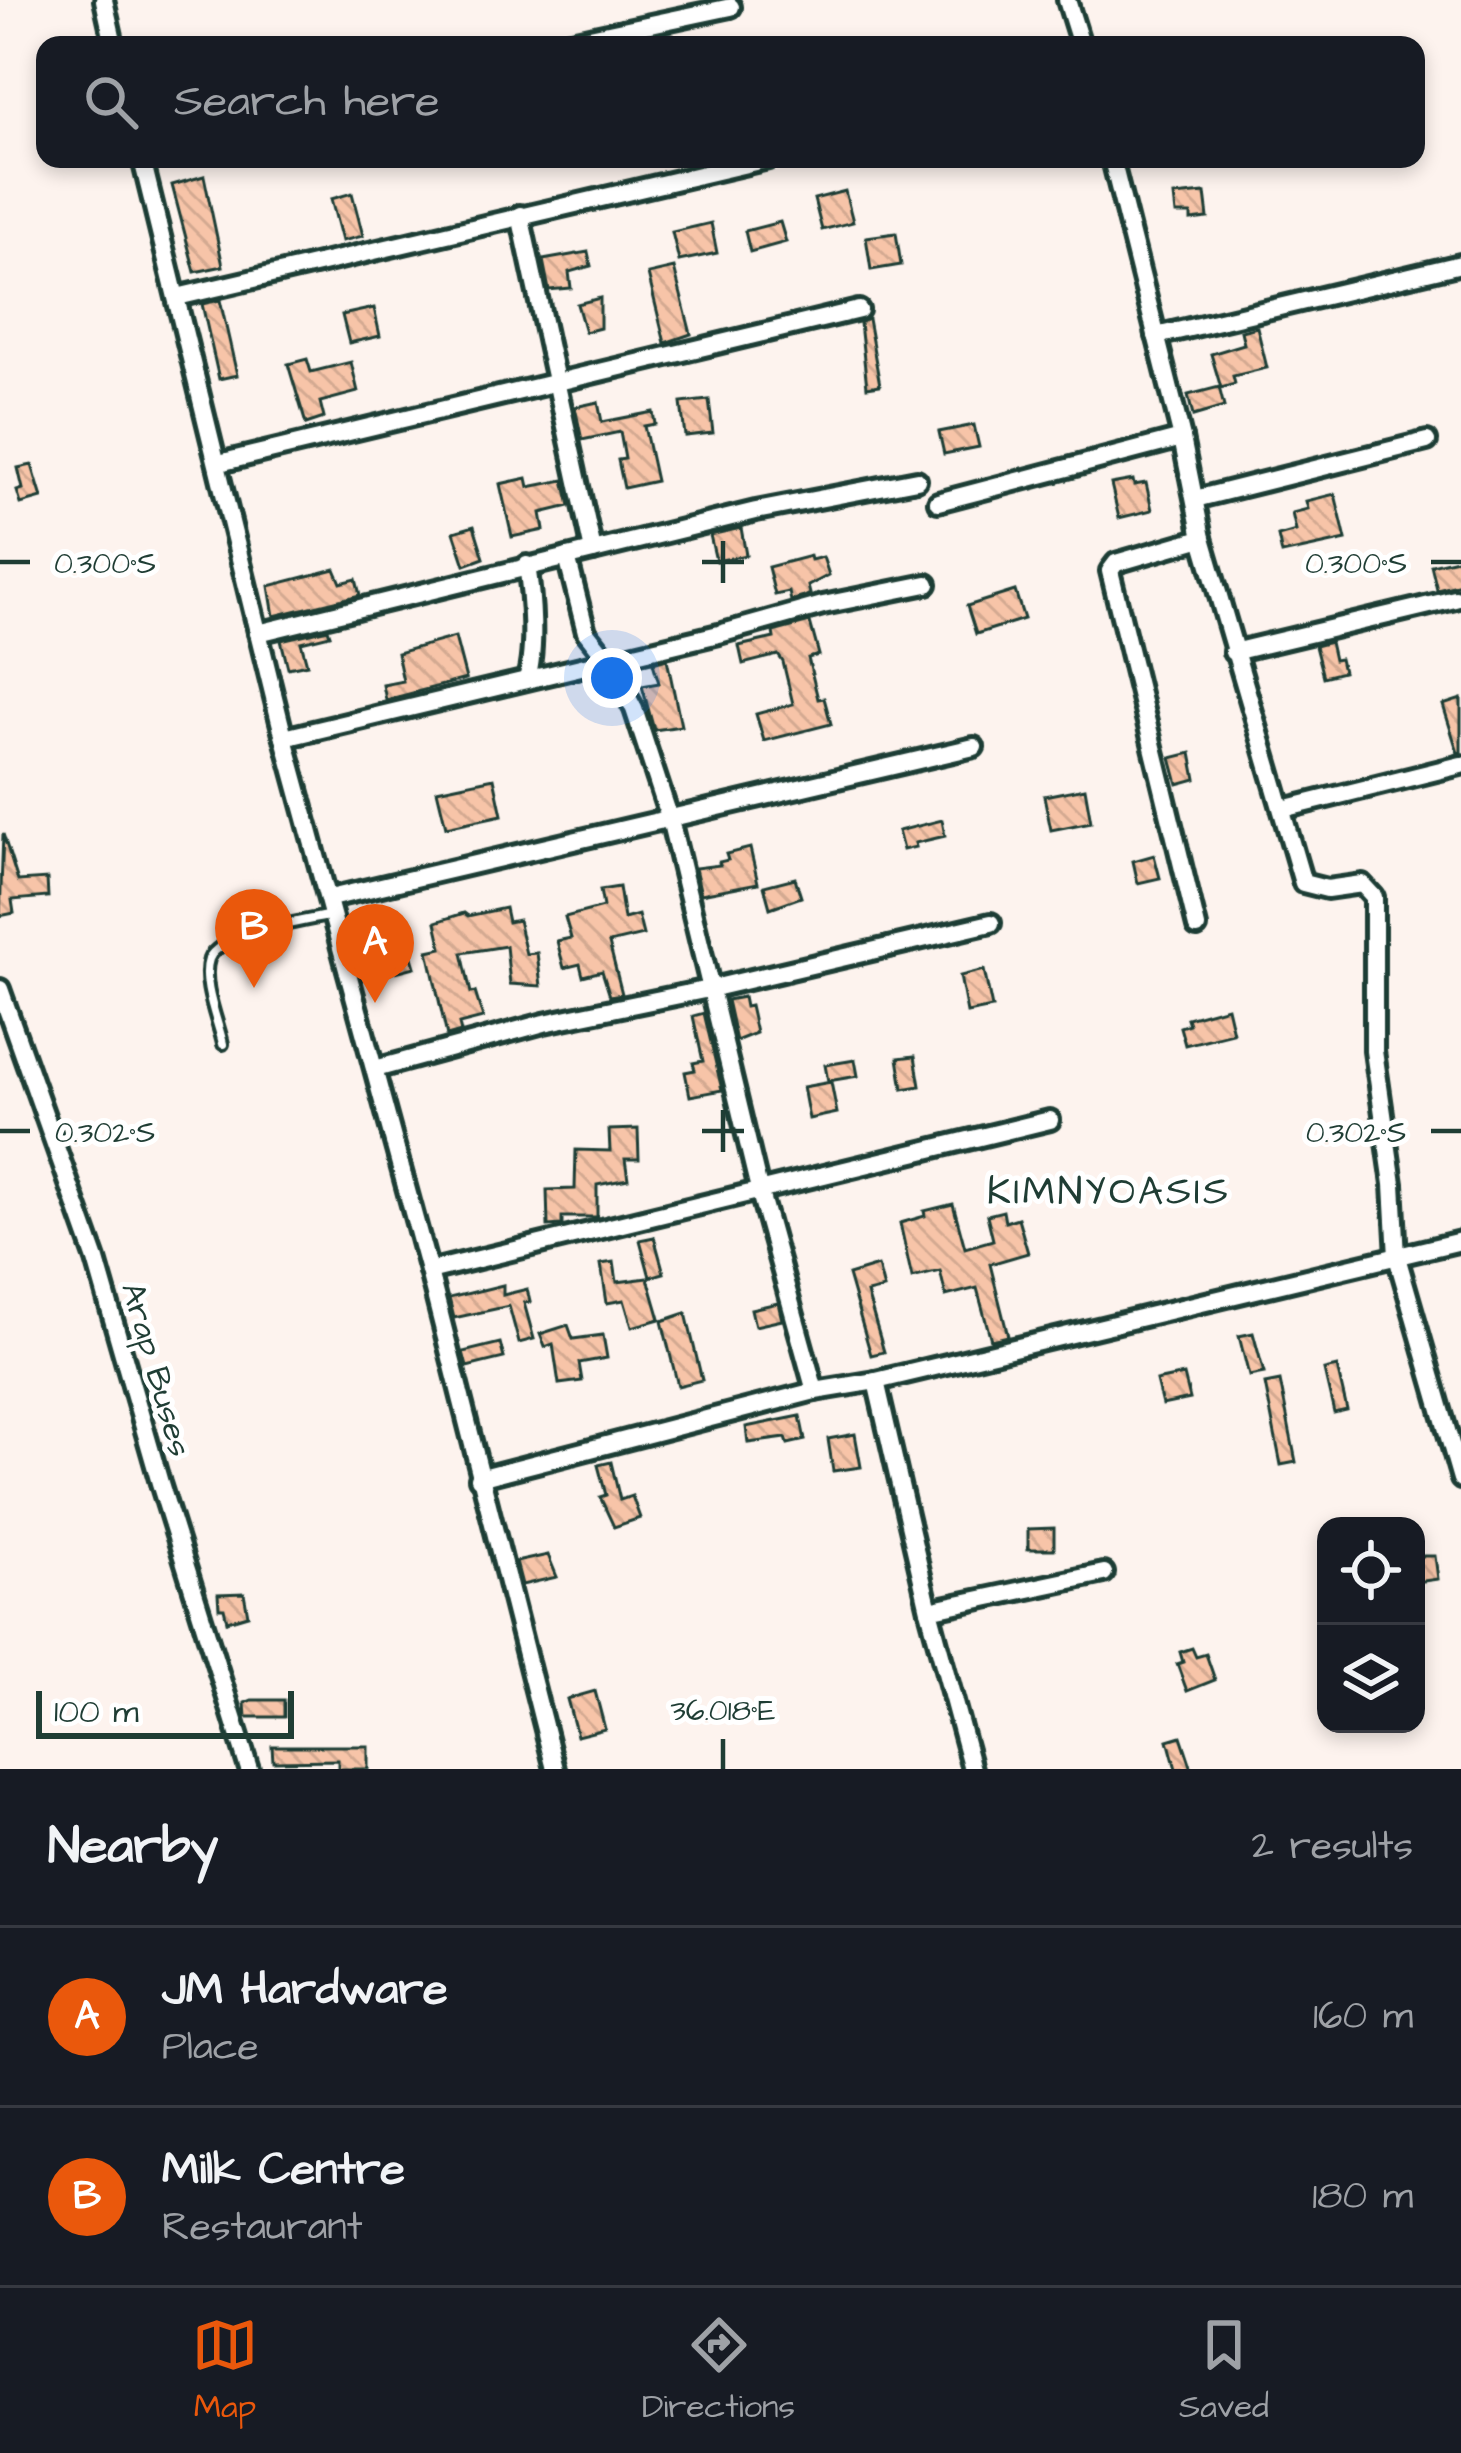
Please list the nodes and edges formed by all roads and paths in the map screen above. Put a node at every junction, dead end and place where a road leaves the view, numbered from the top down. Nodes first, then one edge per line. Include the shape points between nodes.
1 (124, 0) edge
2 (1067, 0) edge
3 (104, 2) edge
4 (730, 7) dead end
5 (112, 36) edge
6 (594, 36) edge
7 (1079, 36) edge
8 (144, 168) edge
9 (729, 168) edge
10 (1114, 168) edge
11 (520, 215) junction
12 (1461, 264) edge
13 (177, 297) junction
14 (859, 310) dead end
15 (1156, 336) junction
16 (555, 382) junction
17 (1182, 438) junction
18 (1427, 441) dead end
19 (219, 463) junction
20 (917, 479) dead end
21 (1195, 500) junction
22 (938, 502) dead end
23 (1202, 538) junction
24 (593, 551) junction
25 (566, 557) junction
26 (527, 565) junction
27 (927, 584) dead end
28 (1455, 599) dead end
29 (258, 633) junction
30 (1233, 652) junction
31 (608, 660) junction
32 (527, 680) junction
33 (284, 737) junction
34 (974, 747) dead end
35 (1461, 765) edge
36 (1283, 809) junction
37 (670, 819) junction
38 (332, 906) junction
39 (991, 923) dead end
40 (1197, 927) dead end
41 (0, 989) edge
42 (709, 989) junction
43 (224, 1044) dead end
44 (375, 1069) junction
45 (1050, 1120) dead end
46 (759, 1189) junction
47 (1461, 1241) edge
48 (1396, 1257) junction
49 (429, 1270) junction
50 (876, 1381) junction
51 (815, 1391) junction
52 (478, 1478) junction
53 (1461, 1479) edge
54 (1104, 1574) dead end
55 (929, 1610) junction
56 (249, 1769) edge
57 (555, 1769) edge
58 (972, 1769) edge

1 - 3 street
2 - 7 street
3 - 5 street
4 - 6 street
8 - 13 street
9 - 11 street
10 - 15 street
11 - 13 street
11 - 16 street
12 - 15 street
13 - 19 street
14 - 16 street
15 - 17 street
16 - 19 street
16 - 24 street
17 - 21 street
17 - 22 street
18 - 21 street
19 - 29 street
20 - 24 street
21 - 23 street
23 - 30 street
23 - 40 street via 1110,571
24 - 25 street
25 - 26 street
25 - 31 street via 586,632
26 - 29 street
26 - 32 street
27 - 31 street
28 - 30 street
29 - 33 street
30 - 36 street
31 - 32 street
31 - 37 street via 634,710
32 - 33 street
33 - 38 street
34 - 37 street
35 - 36 street
36 - 48 street via 1303,883 1362,884 1374,897 1374,1051
37 - 38 street
37 - 42 street
38 - 43 lane via 224,941 209,958
38 - 44 street
39 - 42 street
41 - 56 street, Arap Buses via 96,1260
42 - 44 street
42 - 46 street
44 - 49 street
45 - 46 street
46 - 49 street
46 - 51 street
47 - 48 street
48 - 50 street
48 - 53 street
49 - 52 street
50 - 51 street
50 - 55 street
51 - 52 street
52 - 57 street
54 - 55 street
55 - 58 street

